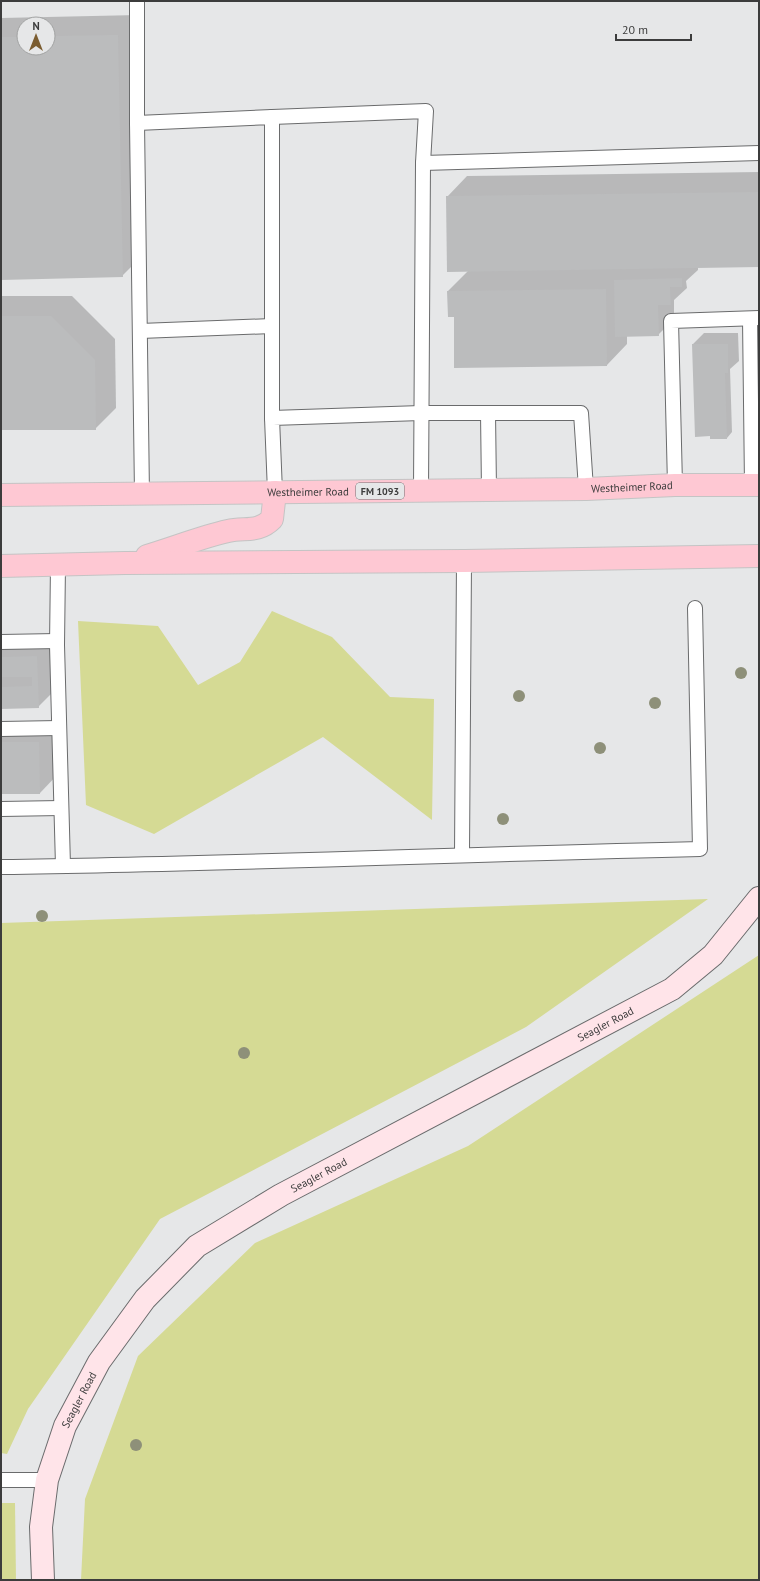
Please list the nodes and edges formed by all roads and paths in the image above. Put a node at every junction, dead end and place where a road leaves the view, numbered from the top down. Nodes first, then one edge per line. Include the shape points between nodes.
1 (137, 1) edge
2 (272, 117) junction
3 (137, 123) junction
4 (759, 153) edge
5 (423, 163) junction
6 (755, 318) edge
7 (272, 326) junction
8 (140, 331) junction
9 (755, 392) edge
10 (421, 413) junction
11 (488, 413) junction
12 (272, 418) junction
13 (675, 484) junction
14 (755, 485) edge
15 (586, 489) junction
16 (421, 490) junction
17 (490, 490) junction
18 (275, 492) junction
19 (142, 494) junction
20 (1, 495) edge
21 (759, 556) edge
22 (464, 561) junction
23 (125, 563) junction
24 (58, 565) junction
25 (1, 566) edge
26 (695, 608) dead end
27 (57, 641) junction
28 (1, 642) edge
29 (59, 728) junction
30 (1, 729) edge
31 (61, 808) junction
32 (1, 809) edge
33 (462, 854) junction
34 (63, 866) junction
35 (1, 867) edge
36 (758, 897) edge
37 (1, 1480) edge
38 (47, 1480) junction
39 (43, 1580) edge

1 - 3 lane
2 - 3 lane
2 - 5 lane via 426,111
2 - 7 lane
3 - 8 lane
4 - 5 lane
5 - 10 lane
6 - 9 lane
6 - 13 lane via 671,322
7 - 8 lane
7 - 12 lane
8 - 19 lane
9 - 14 lane
10 - 11 lane
10 - 12 lane
10 - 16 lane
11 - 15 lane via 581,413
11 - 17 lane
12 - 18 lane
13 - 14 main road, Westheimer Road / FM 1093
13 - 15 main road, Westheimer Road / FM 1093
15 - 17 main road, Westheimer Road / FM 1093
16 - 17 main road, Westheimer Road / FM 1093
16 - 18 main road, Westheimer Road / FM 1093
18 - 19 main road, Westheimer Road / FM 1093
18 - 23 main road via 272,520 258,529 229,531
19 - 20 main road, Westheimer Road / FM 1093
21 - 22 main road
22 - 23 main road
22 - 33 lane
23 - 24 main road
24 - 25 main road
24 - 27 lane
26 - 33 lane via 700,849
27 - 28 lane
27 - 29 lane
29 - 30 lane
29 - 31 lane
31 - 32 lane
31 - 34 lane
33 - 34 lane
34 - 35 lane
36 - 38 street, Seagler Road via 713,955 672,989 281,1195 197,1246 145,1299 99,1362 65,1426
37 - 38 lane
38 - 39 street, Seagler Road via 41,1527

